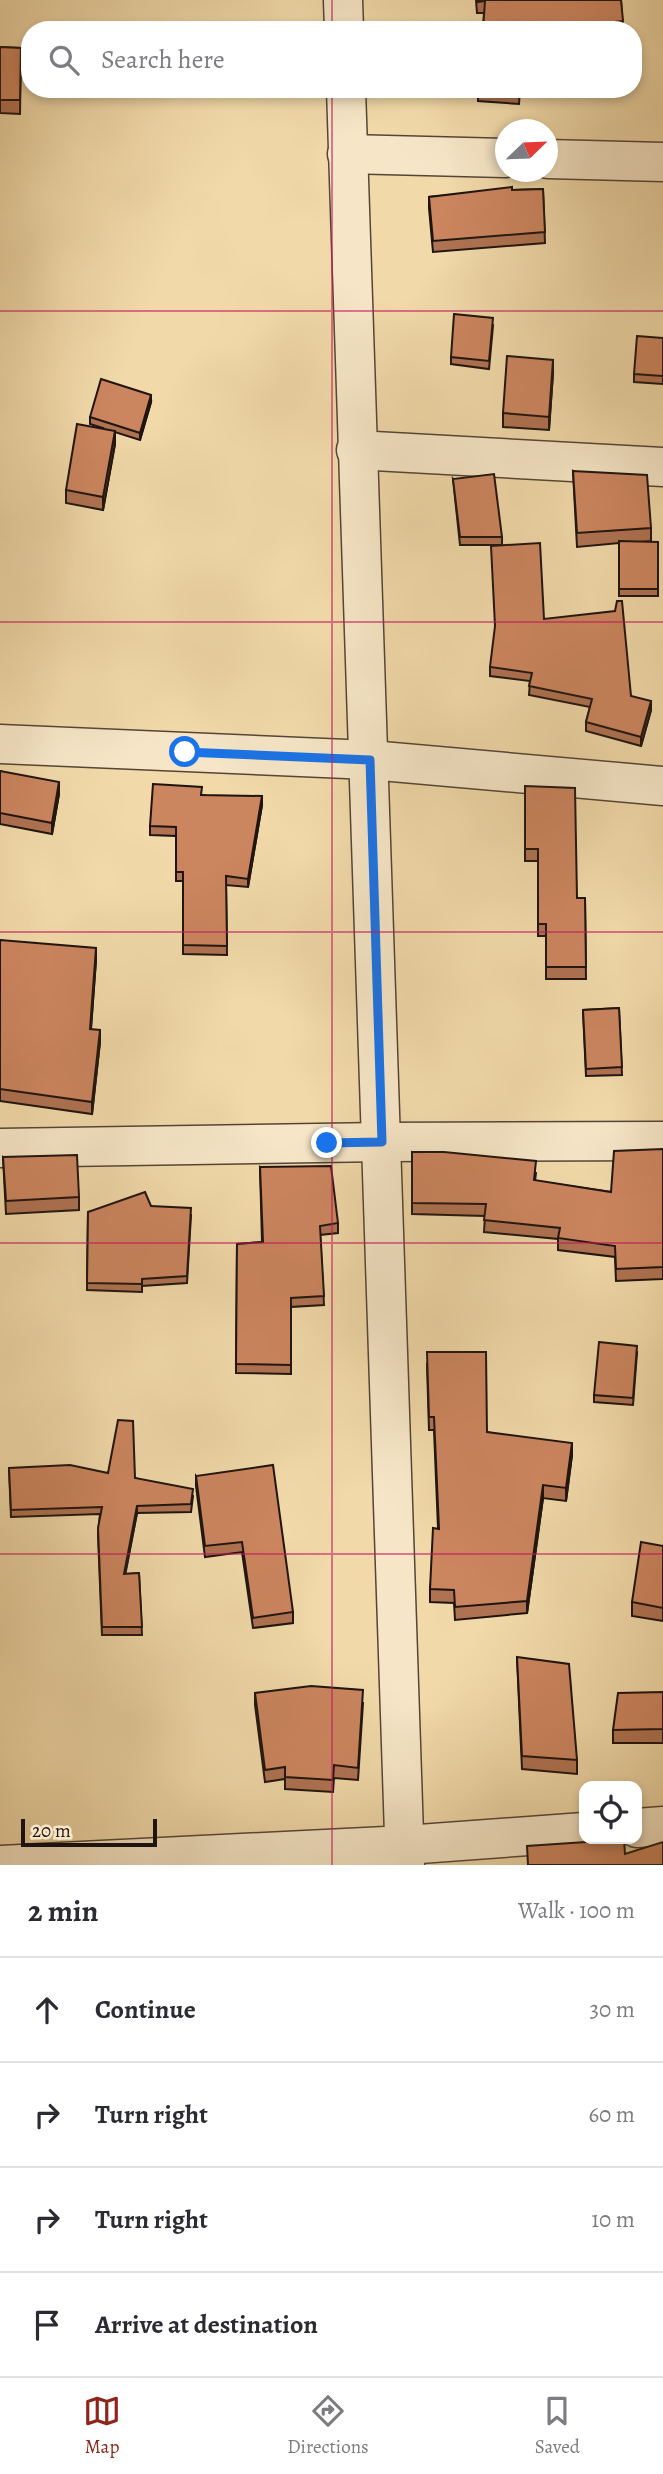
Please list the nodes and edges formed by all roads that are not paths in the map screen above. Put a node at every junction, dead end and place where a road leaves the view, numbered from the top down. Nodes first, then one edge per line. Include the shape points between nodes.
1 (343, 0) edge
2 (344, 21) edge
3 (346, 98) edge
4 (347, 154) junction
5 (495, 158) edge
6 (558, 159) edge
7 (663, 162) edge
8 (356, 450) junction
9 (663, 467) edge
10 (0, 744) edge
11 (370, 760) junction
12 (663, 786) edge
13 (382, 1142) junction
14 (663, 1142) edge
15 (0, 1148) edge
16 (663, 1826) edge
17 (642, 1828) edge
18 (579, 1833) edge
19 (406, 1855) edge
20 (0, 1865) edge

1 - 2 street
3 - 4 street
4 - 5 street
4 - 8 street
6 - 7 street
8 - 9 street
8 - 11 street
10 - 11 street
11 - 12 street
11 - 13 street
13 - 14 street
13 - 15 street
13 - 19 street
16 - 17 street
18 - 19 street
19 - 20 street

